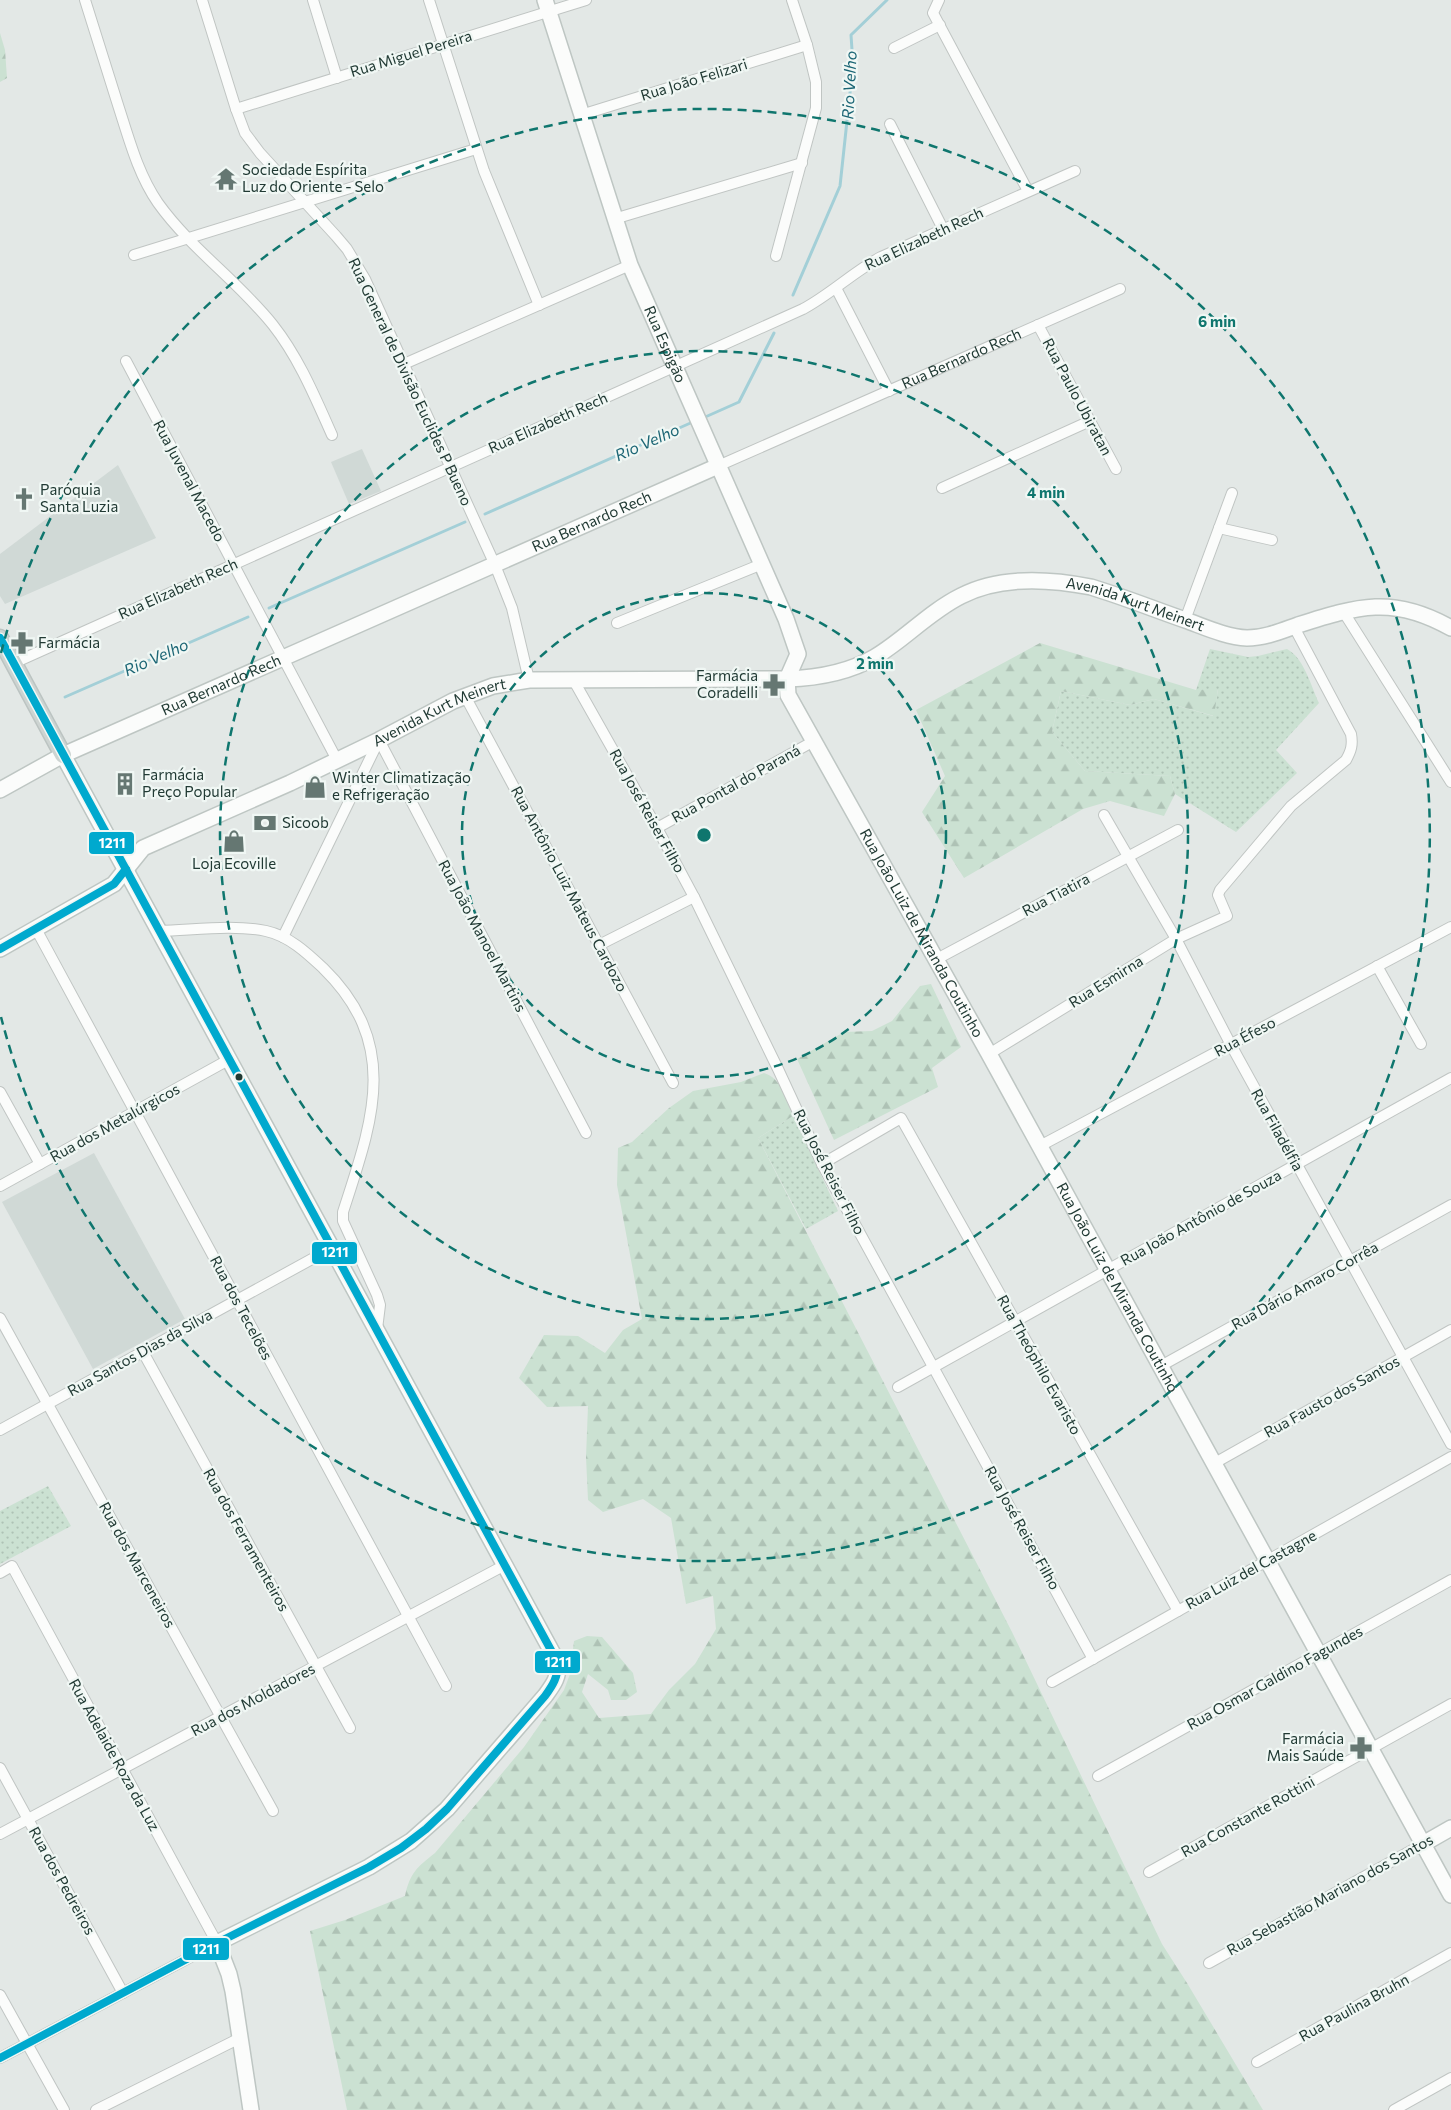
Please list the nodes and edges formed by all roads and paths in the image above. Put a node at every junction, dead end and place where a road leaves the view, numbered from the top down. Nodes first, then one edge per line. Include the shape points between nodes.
1 (85, 0) edge
2 (202, 0) edge
3 (313, 0) edge
4 (429, 0) edge
5 (586, 0) edge
6 (792, 0) edge
7 (939, 0) edge
8 (547, 6) edge
9 (940, 25) junction
10 (443, 44) junction
11 (807, 45) junction
12 (894, 48) dead end
13 (336, 78) junction
14 (236, 109) junction
15 (581, 115) junction
16 (890, 124) dead end
17 (476, 149) junction
18 (802, 163) junction
19 (1075, 170) dead end
20 (1028, 191) junction
21 (304, 202) junction
22 (614, 219) junction
23 (943, 229) junction
24 (188, 239) junction
25 (134, 255) dead end
26 (776, 256) dead end
27 (630, 265) junction
28 (836, 288) junction
29 (1120, 289) dead end
30 (539, 305) junction
31 (1038, 325) junction
32 (126, 361) dead end
33 (404, 364) junction
34 (674, 367) junction
35 (889, 390) junction
36 (1090, 421) junction
37 (332, 435) dead end
38 (451, 466) junction
39 (718, 466) junction
40 (1116, 469) dead end
41 (942, 488) dead end
42 (1232, 493) dead end
43 (1219, 528) junction
44 (1272, 540) dead end
45 (233, 564) junction
46 (494, 564) junction
47 (762, 564) junction
48 (1343, 611) junction
49 (1185, 620) junction
50 (618, 623) dead end
51 (1294, 627) junction
52 (1451, 628) edge
53 (0, 638) edge
54 (798, 654) junction
55 (283, 658) junction
56 (14, 663) junction
57 (834, 673) junction
58 (787, 679) junction
59 (529, 680) junction
60 (574, 681) junction
61 (465, 696) junction
62 (378, 740) junction
63 (814, 741) junction
64 (63, 755) junction
65 (337, 760) junction
66 (1451, 782) edge
67 (0, 790) edge
68 (1104, 815) dead end
69 (657, 828) junction
70 (1178, 830) dead end
71 (1127, 857) junction
72 (126, 869) junction
73 (694, 897) junction
74 (1451, 927) edge
75 (36, 929) junction
76 (160, 931) junction
77 (283, 937) junction
78 (1176, 939) junction
79 (599, 945) junction
80 (0, 949) edge
81 (935, 960) junction
82 (1377, 966) junction
83 (1421, 1044) dead end
84 (1230, 1045) junction
85 (988, 1054) junction
86 (230, 1059) junction
87 (1451, 1078) edge
88 (673, 1082) dead end
89 (0, 1092) edge
90 (135, 1112) junction
91 (586, 1133) dead end
92 (1038, 1147) junction
93 (40, 1164) junction
94 (822, 1164) junction
95 (1296, 1164) junction
96 (0, 1186) edge
97 (1451, 1205) edge
98 (332, 1248) junction
99 (1350, 1262) junction
100 (1106, 1271) junction
101 (237, 1300) junction
102 (0, 1318) edge
103 (1015, 1322) junction
104 (376, 1329) junction
105 (1451, 1330) edge
106 (143, 1352) junction
107 (1403, 1357) junction
108 (933, 1367) junction
109 (1159, 1367) junction
110 (898, 1387) dead end
111 (48, 1404) junction
112 (0, 1430) edge
113 (1451, 1444) edge
114 (1451, 1457) edge
115 (1213, 1464) junction
116 (1266, 1561) junction
117 (505, 1565) junction
118 (0, 1573) edge
119 (1451, 1580) edge
120 (1178, 1611) junction
121 (408, 1617) junction
122 (1318, 1654) junction
123 (1093, 1658) junction
124 (316, 1666) junction
125 (1052, 1682) dead end
126 (446, 1686) dead end
127 (1451, 1704) edge
128 (221, 1717) junction
129 (350, 1728) dead end
130 (1370, 1749) junction
131 (0, 1768) edge
132 (122, 1769) junction
133 (1098, 1776) dead end
134 (273, 1812) dead end
135 (28, 1820) junction
136 (1451, 1828) edge
137 (0, 1834) edge
138 (1423, 1844) junction
139 (1149, 1872) dead end
140 (1451, 1895) edge
141 (217, 1943) junction
142 (1451, 1954) edge
143 (1209, 1963) dead end
144 (123, 1993) junction
145 (0, 1995) edge
146 (240, 2038) junction
147 (27, 2044) junction
148 (0, 2058) edge
149 (1257, 2062) dead end
150 (1451, 2078) edge
151 (64, 2110) edge
152 (96, 2110) edge
153 (250, 2110) edge
154 (1394, 2110) edge

1 - 24 street via 139,166 158,202
2 - 14 street, Rua General de Divisão Euclides P Bueno
3 - 13 street
4 - 10 street
5 - 8 street, Rua Miguel Pereira
6 - 11 street
7 - 9 street via 933,13
8 - 10 street, Rua Miguel Pereira
8 - 15 main road, Rua Espigão
9 - 12 street
9 - 20 street
10 - 13 street, Rua Miguel Pereira
10 - 17 street
11 - 15 street, Rua João Felizari
11 - 18 street via 816,82 816,108
13 - 14 street, Rua Miguel Pereira
14 - 21 street, Rua General de Divisão Euclides P Bueno via 251,142
15 - 22 main road, Rua Espigão
16 - 23 street
17 - 21 street
17 - 30 street
18 - 22 street
18 - 26 street
19 - 20 street, Rua Elizabeth Rech
20 - 23 street, Rua Elizabeth Rech
21 - 24 street
21 - 33 street, Rua General de Divisão Euclides P Bueno via 357,264
22 - 27 main road, Rua Espigão
23 - 28 street, Rua Elizabeth Rech via 869,263
24 - 25 street
24 - 37 street via 277,330 301,368
27 - 30 street
27 - 34 main road, Rua Espigão
28 - 34 street, Rua Elizabeth Rech via 803,309
28 - 35 street
29 - 31 street, Rua Bernardo Rech
30 - 33 street
31 - 35 street, Rua Bernardo Rech
31 - 36 street, Rua Paulo Ubiratan
32 - 45 street, Rua Juvenal Macedo
33 - 38 street, Rua General de Divisão Euclides P Bueno
34 - 38 street, Rua Elizabeth Rech
34 - 39 main road, Rua Espigão
35 - 39 street, Rua Bernardo Rech
36 - 40 street, Rua Paulo Ubiratan
36 - 41 street
38 - 45 street, Rua Elizabeth Rech
38 - 46 street, Rua General de Divisão Euclides P Bueno
39 - 46 main road, Rua Bernardo Rech
39 - 47 main road, Rua Espigão
42 - 43 street
43 - 44 street
43 - 49 street
45 - 55 street, Rua Juvenal Macedo
45 - 56 street, Rua Elizabeth Rech
46 - 55 main road, Rua Bernardo Rech
46 - 59 street, Rua General de Divisão Euclides P Bueno via 512,608
47 - 50 street
47 - 54 main road, Rua Espigão
48 - 51 main road, Avenida Kurt Meinert
48 - 52 main road, Avenida Kurt Meinert via 1393,606 1420,613
48 - 66 street
49 - 51 main road, Avenida Kurt Meinert via 1244,638 1266,636
49 - 57 main road, Avenida Kurt Meinert via 1091,587 1055,582 1010,583 963,594 933,612 876,657
51 - 78 street, Rua Esmirna via 1351,734 1351,752 1346,760 1291,806 1220,890 1218,896 1227,916
53 - 56 main road
54 - 57 main road via 814,669
54 - 58 main road
55 - 64 main road, Rua Bernardo Rech
55 - 65 street, Rua Juvenal Macedo
56 - 64 main road
57 - 58 main road, Avenida Kurt Meinert
58 - 60 main road, Avenida Kurt Meinert
58 - 63 main road, Rua João Luiz de Miranda Coutinho via 788,694
59 - 60 main road, Avenida Kurt Meinert
59 - 61 main road, Avenida Kurt Meinert via 493,686
60 - 69 street, Rua José Reiser Filho
61 - 62 main road, Avenida Kurt Meinert
61 - 79 street, Rua Antônio Luiz Mateus Cardozo
62 - 65 main road, Avenida Kurt Meinert
62 - 77 street
62 - 91 street, Rua João Manoel Martins
63 - 69 street, Rua Pontal do Paraná
63 - 81 main road, Rua João Luiz de Miranda Coutinho
64 - 67 main road, Rua Bernardo Rech
64 - 72 main road
65 - 72 main road, Avenida Kurt Meinert via 143,848
68 - 71 street, Rua Filadélfia
69 - 73 street, Rua José Reiser Filho
70 - 71 street, Rua Tiatira
71 - 78 street, Rua Filadélfia
71 - 81 street, Rua Tiatira
72 - 75 main road, Avenida Kurt Meinert via 114,884
72 - 76 main road
73 - 79 street
73 - 94 street, Rua José Reiser Filho
74 - 82 street, Rua Éfeso
75 - 80 main road, Avenida Kurt Meinert
75 - 90 street, Rua dos Tecelões
76 - 77 street via 238,929 266,931
76 - 86 main road
77 - 104 street via 309,955 341,988 359,1013 369,1044 373,1108 343,1221 377,1295 380,1305
78 - 84 street, Rua Filadélfia
78 - 85 street, Rua Esmirna
79 - 88 street, Rua Antônio Luiz Mateus Cardozo
81 - 85 main road, Rua João Luiz de Miranda Coutinho
82 - 83 street
82 - 84 street, Rua Éfeso
84 - 92 street, Rua Éfeso
84 - 95 street, Rua Filadélfia
85 - 92 main road, Rua João Luiz de Miranda Coutinho
86 - 90 street, Rua dos Metalúrgicos
86 - 98 main road
87 - 95 street, Rua João Antônio de Souza
89 - 93 street
90 - 93 street, Rua dos Metalúrgicos
90 - 101 street, Rua dos Tecelões
92 - 100 main road, Rua João Luiz de Miranda Coutinho
93 - 96 street, Rua dos Metalúrgicos
94 - 103 street, Rua Theóphilo Evaristo via 901,1118
94 - 108 street, Rua José Reiser Filho
95 - 99 street, Rua Filadélfia
95 - 100 street, Rua João Antônio de Souza
97 - 99 street, Rua Dário Amaro Corrêa
98 - 101 street, Rua Santos Dias da Silva
98 - 104 main road
99 - 107 street, Rua Filadélfia
99 - 109 street, Rua Dário Amaro Corrêa
100 - 103 street, Rua João Antônio de Souza
100 - 109 main road, Rua João Luiz de Miranda Coutinho
101 - 106 street, Rua Santos Dias da Silva
101 - 121 street, Rua dos Tecelões
102 - 111 street, Rua dos Marceneiros
103 - 108 street, Rua João Antônio de Souza
103 - 120 street, Rua Theóphilo Evaristo
104 - 117 main road
105 - 107 street, Rua Fausto dos Santos
106 - 111 street, Rua Santos Dias da Silva
106 - 124 street, Rua dos Ferramenteiros
107 - 113 street, Rua Filadélfia
107 - 115 street, Rua Fausto dos Santos
108 - 110 street, Rua João Antônio de Souza
108 - 123 street, Rua José Reiser Filho
109 - 115 main road, Rua João Luiz de Miranda Coutinho
111 - 112 street, Rua Santos Dias da Silva
111 - 128 street, Rua dos Marceneiros
114 - 116 street, Rua Luiz del Castagne
115 - 116 main road, Rua João Luiz de Miranda Coutinho
116 - 120 street, Rua Luiz del Castagne
116 - 122 main road, Rua João Luiz de Miranda Coutinho
117 - 121 street, Rua dos Moldadores
117 - 141 main road via 558,1663 556,1682 447,1809 411,1841 369,1867
118 - 132 street, Rua Adelaide Roza da Luz via 12,1566
119 - 122 street, Rua Osmar Galdino Fagundes
120 - 123 street, Rua Luiz del Castagne
121 - 124 street, Rua dos Moldadores
121 - 126 street, Rua dos Tecelões
122 - 130 main road, Rua João Luiz de Miranda Coutinho
122 - 133 street, Rua Osmar Galdino Fagundes
123 - 125 street, Rua Luiz del Castagne
124 - 128 street, Rua dos Moldadores
124 - 129 street, Rua dos Ferramenteiros
127 - 130 street, Rua Constante Rottini
128 - 132 street, Rua dos Moldadores
128 - 134 street, Rua dos Marceneiros
130 - 138 main road, Rua João Luiz de Miranda Coutinho
130 - 139 street, Rua Constante Rottini
131 - 135 street, Rua dos Pedreiros
132 - 135 street, Rua dos Moldadores
132 - 141 street, Rua Adelaide Roza da Luz
135 - 137 street, Rua dos Moldadores
135 - 144 street, Rua dos Pedreiros
136 - 138 main road, Rua Sebastião Mariano dos Santos
138 - 140 main road, Rua João Luiz de Miranda Coutinho
138 - 143 street, Rua Sebastião Mariano dos Santos
141 - 144 street
141 - 146 main road via 229,1974
142 - 149 street, Rua Paulina Bruhn
144 - 147 street
145 - 147 street
146 - 152 street
146 - 153 main road
147 - 148 street
147 - 151 street
150 - 154 street

